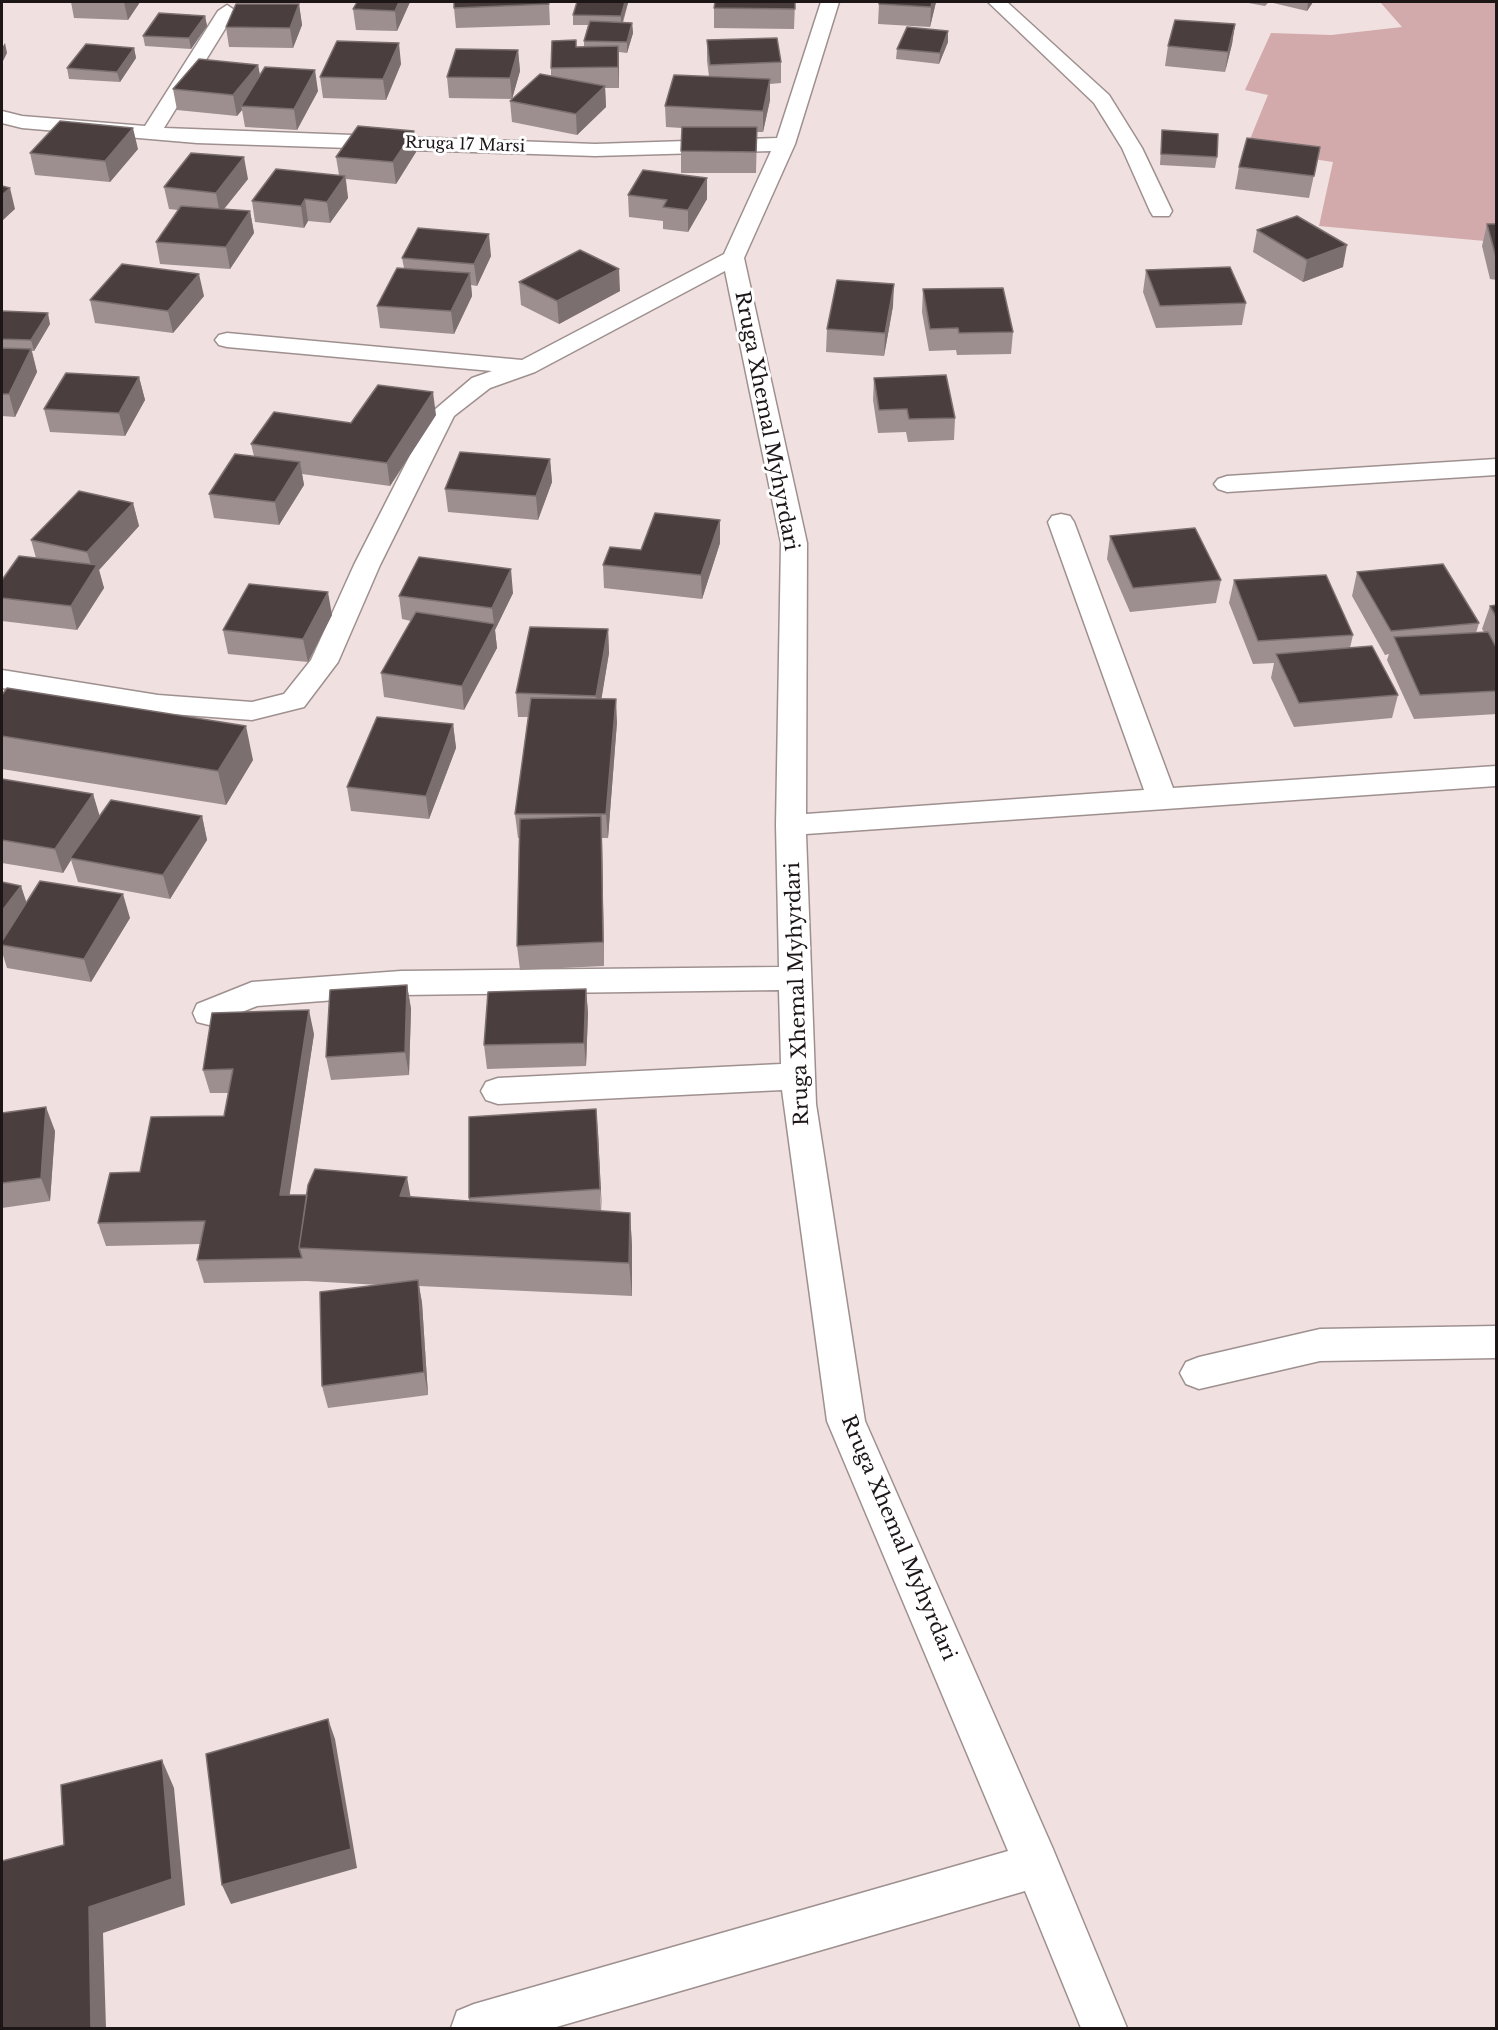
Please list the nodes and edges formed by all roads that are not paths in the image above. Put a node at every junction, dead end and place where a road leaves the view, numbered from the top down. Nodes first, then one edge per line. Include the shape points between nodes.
1 (830, 2) edge
2 (997, 2) edge
3 (227, 11) dead end
4 (2, 117) edge
5 (22, 122) junction
6 (150, 134) junction
7 (2, 137) edge
8 (785, 144) junction
9 (1161, 211) dead end
10 (733, 258) junction
11 (227, 340) dead end
12 (527, 368) junction
13 (1497, 467) edge
14 (1227, 484) dead end
15 (1061, 522) dead end
16 (2, 679) edge
17 (1497, 776) edge
18 (1162, 799) junction
19 (791, 825) junction
20 (796, 978) junction
21 (209, 1013) edge
22 (798, 1076) junction
23 (498, 1091) dead end
24 (1497, 1342) edge
25 (1199, 1373) dead end
26 (1037, 1865) junction
27 (474, 2028) edge
28 (1104, 2028) edge

1 - 8 street
2 - 9 street via 1102,99 1132,148
3 - 6 street
4 - 5 street, Rruga 17 Marsi
5 - 6 street, Rruga 17 Marsi
5 - 7 street
6 - 8 street, Rruga 17 Marsi via 594,150
8 - 10 street
10 - 12 street
10 - 19 street, Rruga Xhemal Myhyrdari via 794,543
11 - 12 street
12 - 16 street via 481,383 444,412 367,565 324,662 294,700 252,711 158,704
13 - 14 street
15 - 18 street
17 - 18 street
18 - 19 street
19 - 20 street, Rruga Xhemal Myhyrdari
20 - 21 street via 401,983 252,994
20 - 22 street, Rruga Xhemal Myhyrdari
22 - 23 street
22 - 26 street, Rruga Xhemal Myhyrdari via 846,1421
24 - 25 street via 1320,1345
26 - 27 street
26 - 28 street, Rruga Xhemal Myhyrdari

